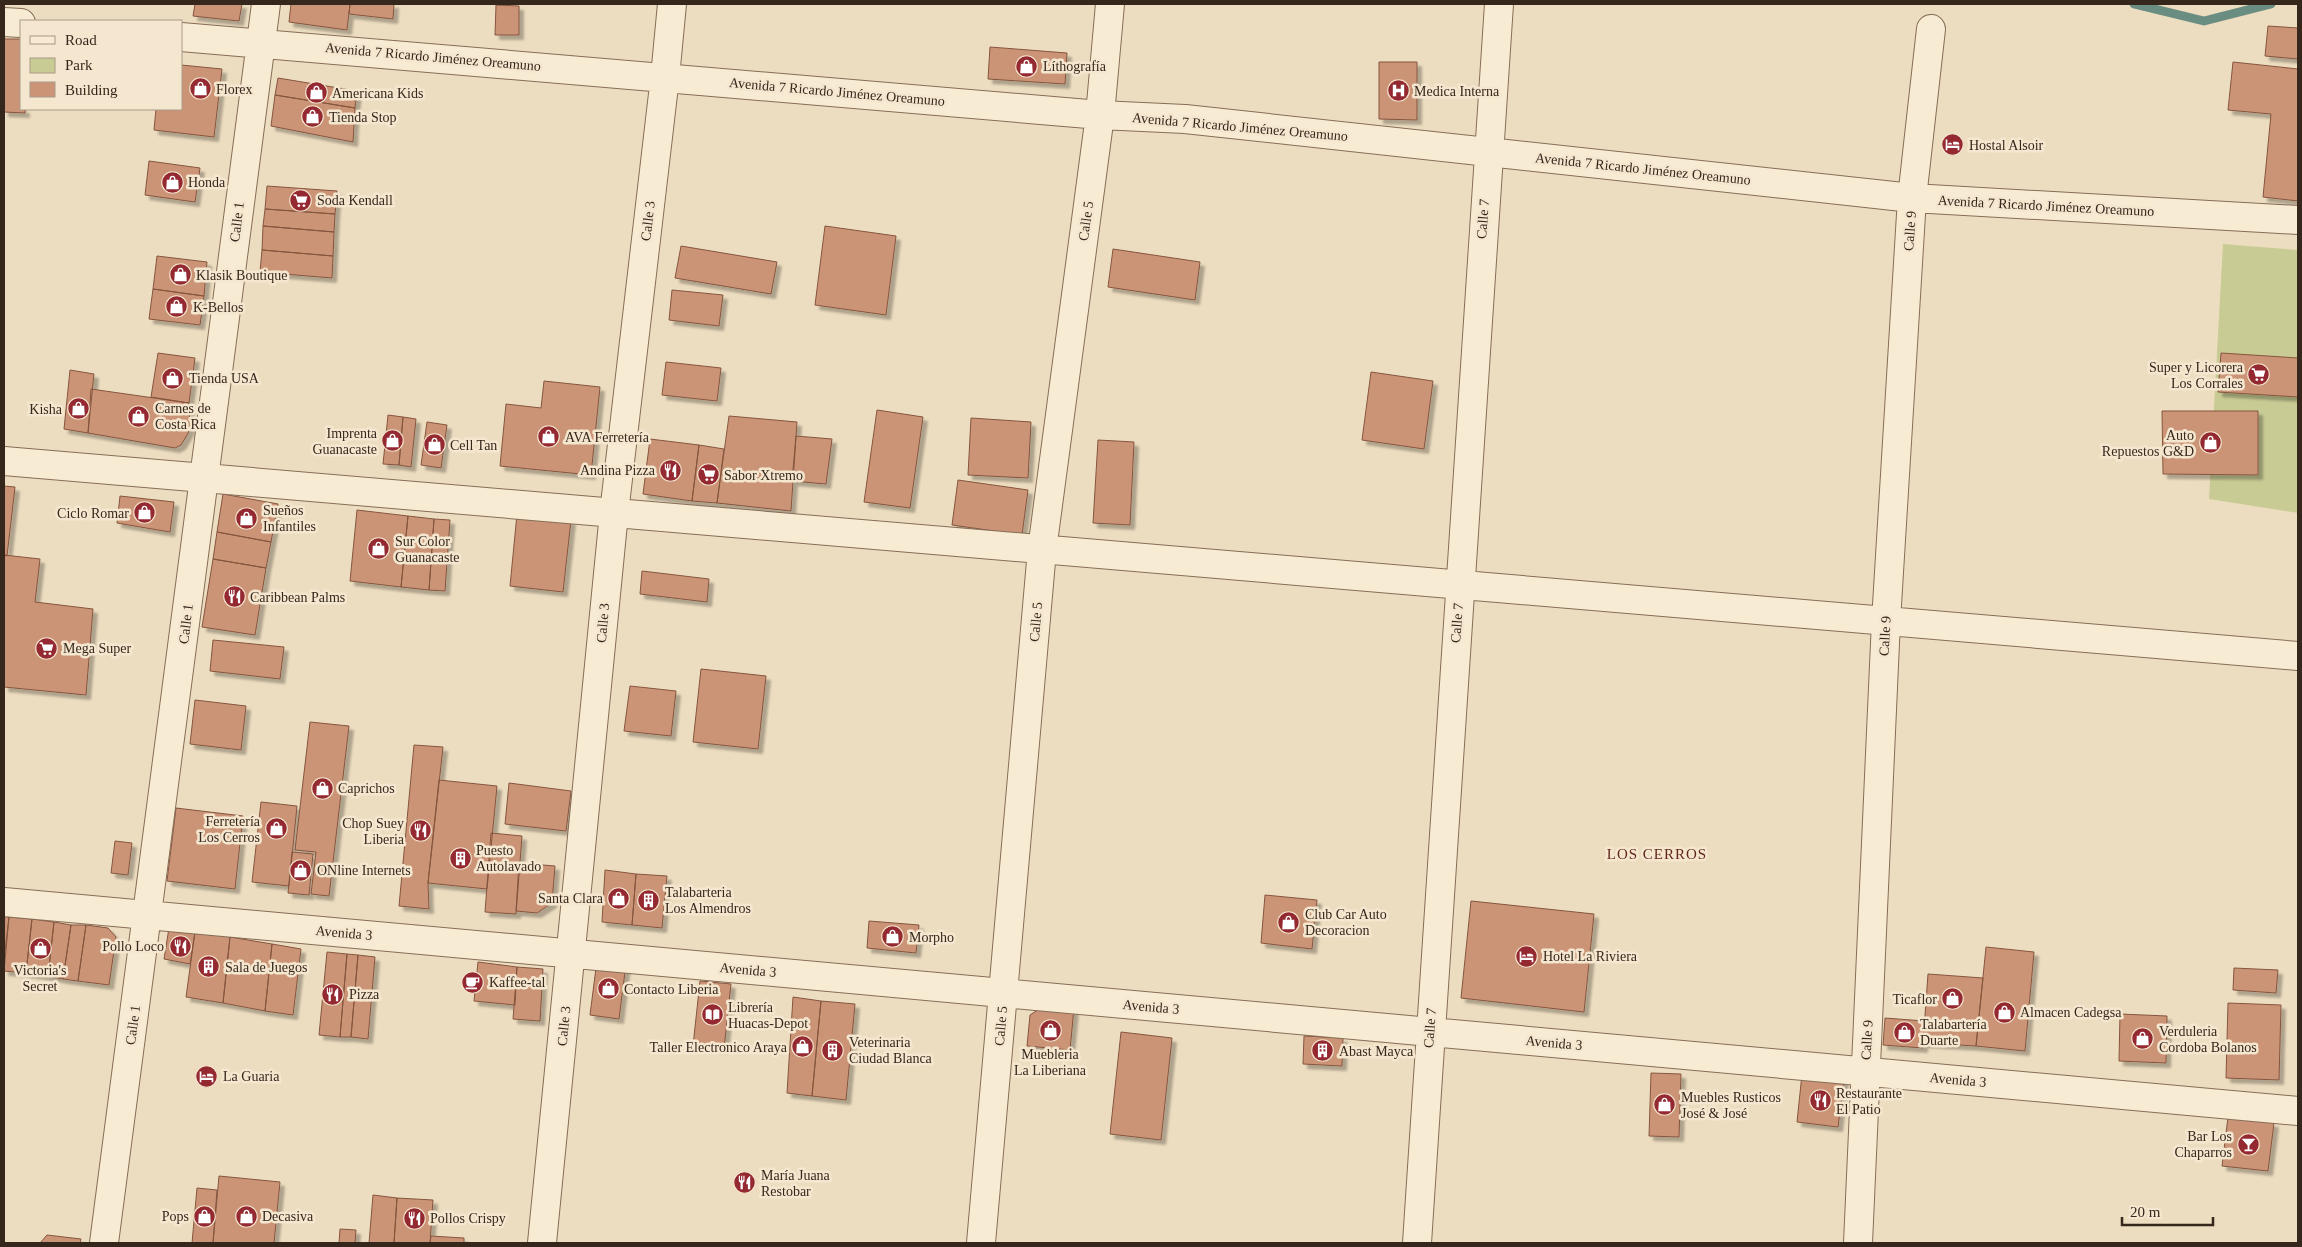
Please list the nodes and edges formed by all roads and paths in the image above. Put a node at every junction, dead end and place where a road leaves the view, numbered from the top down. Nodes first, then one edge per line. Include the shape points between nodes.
1 (266, 4) edge
2 (672, 4) edge
3 (1110, 4) edge
4 (1499, 4) edge
5 (4, 22) edge
6 (20, 23) edge
7 (1931, 29) dead end
8 (182, 37) edge
9 (260, 43) junction
10 (665, 76) junction
11 (1100, 115) junction
12 (1488, 152) junction
13 (1912, 198) junction
14 (2298, 220) edge
15 (4, 461) edge
16 (204, 478) junction
17 (614, 513) junction
18 (1042, 550) junction
19 (1460, 585) junction
20 (1886, 621) junction
21 (2298, 656) edge
22 (4, 902) edge
23 (148, 916) junction
24 (572, 954) junction
25 (1004, 993) junction
26 (1430, 1032) junction
27 (1865, 1072) junction
28 (2298, 1111) edge
29 (104, 1243) edge
30 (542, 1243) edge
31 (981, 1243) edge
32 (1417, 1243) edge
33 (1858, 1243) edge

1 - 9 street, Calle 1
2 - 10 street, Calle 3
3 - 11 street, Calle 5
4 - 12 street, Calle 7
5 - 6 street
7 - 13 street, Calle 9
8 - 9 street, Avenida 7 Ricardo Jiménez Oreamuno
9 - 10 street, Avenida 7 Ricardo Jiménez Oreamuno
9 - 16 street, Calle 1
10 - 11 street, Avenida 7 Ricardo Jiménez Oreamuno
10 - 17 street, Calle 3
11 - 12 street, Avenida 7 Ricardo Jiménez Oreamuno via 1185,119
11 - 18 street, Calle 5
12 - 13 street, Avenida 7 Ricardo Jiménez Oreamuno
12 - 19 street, Calle 7
13 - 14 street, Avenida 7 Ricardo Jiménez Oreamuno
13 - 20 street, Calle 9
15 - 16 street
16 - 17 street
16 - 23 street, Calle 1
17 - 18 street
17 - 24 street, Calle 3
18 - 19 street
18 - 25 street, Calle 5
19 - 20 street
19 - 26 street, Calle 7
20 - 21 street
20 - 27 street, Calle 9
22 - 23 street, Avenida 3
23 - 24 street, Avenida 3
23 - 29 street, Calle 1
24 - 25 street, Avenida 3
24 - 30 street, Calle 3
25 - 26 street, Avenida 3
25 - 31 street, Calle 5
26 - 27 street, Avenida 3
26 - 32 street, Calle 7
27 - 28 street, Avenida 3
27 - 33 street, Calle 9

